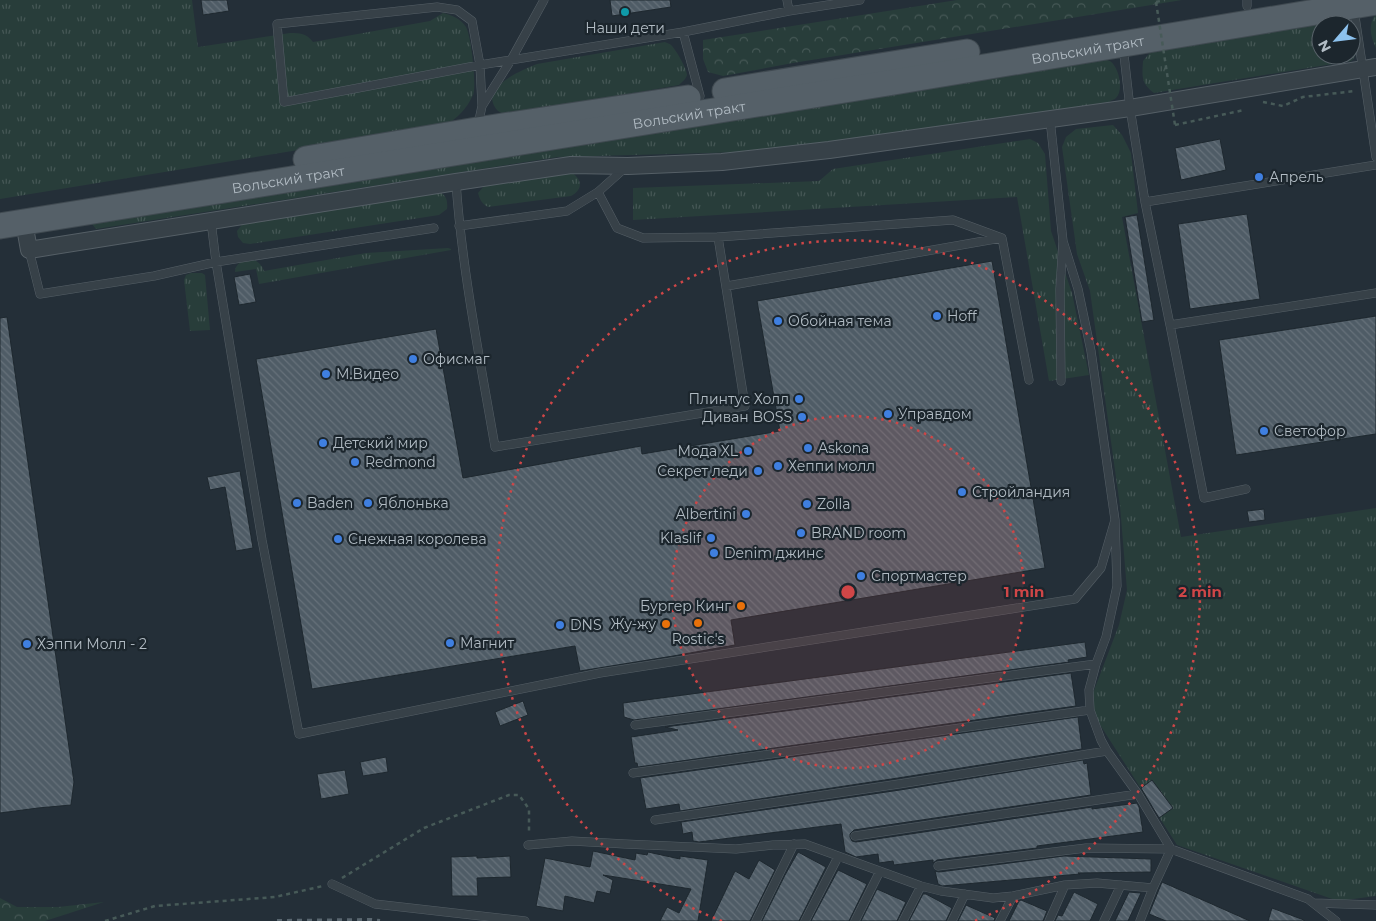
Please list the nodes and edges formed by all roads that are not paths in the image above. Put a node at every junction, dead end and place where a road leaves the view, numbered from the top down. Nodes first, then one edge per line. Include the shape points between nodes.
1 (544, 0) edge
2 (787, 0) edge
3 (860, 0) edge
4 (1283, 0) edge
5 (1247, 3) edge
6 (1365, 4) edge
7 (789, 11) junction
8 (683, 32) junction
9 (1123, 44) junction
10 (511, 60) junction
11 (480, 65) junction
12 (1369, 68) edge
13 (700, 96) junction
14 (1130, 108) junction
15 (479, 118) junction
16 (1050, 119) junction
17 (1376, 156) edge
18 (1376, 165) edge
19 (628, 166) junction
20 (456, 182) junction
21 (598, 192) junction
22 (1145, 202) junction
23 (0, 208) edge
24 (211, 221) junction
25 (12, 224) edge
26 (459, 226) junction
27 (434, 228) dead end
28 (718, 237) junction
29 (1002, 238) junction
30 (1063, 241) junction
31 (29, 250) junction
32 (216, 262) junction
33 (727, 286) junction
34 (1376, 294) edge
35 (1170, 325) junction
36 (1028, 380) dead end
37 (1061, 381) dead end
38 (1246, 489) dead end
39 (1115, 520) junction
40 (1096, 664) junction
41 (1090, 710) junction
42 (635, 724) dead end
43 (1107, 751) junction
44 (633, 773) dead end
45 (1138, 794) junction
46 (655, 820) dead end
47 (855, 836) dead end
48 (794, 844) junction
49 (528, 845) road end
50 (1171, 849) junction
51 (838, 857) junction
52 (938, 866) dead end
53 (880, 871) junction
54 (332, 884) road end
55 (1065, 885) junction
56 (1121, 885) junction
57 (920, 886) junction
58 (1153, 888) junction
59 (965, 894) junction
60 (1013, 896) junction
61 (1314, 903) junction
62 (1376, 905) edge
63 (525, 921) edge
64 (756, 921) edge
65 (806, 921) edge
66 (855, 921) edge
67 (903, 921) edge
68 (952, 921) edge
69 (1000, 921) edge
70 (1049, 921) edge
71 (1104, 921) edge
72 (1140, 921) edge
73 (1336, 921) edge

1 - 10 lane
2 - 7 lane
3 - 7 lane
4 - 5 main road, Вольский тракт
5 - 13 main road, Вольский тракт
6 - 9 main road, Вольский тракт
6 - 12 lane
7 - 8 lane
8 - 10 lane
8 - 13 lane
9 - 14 lane
9 - 25 main road, Вольский тракт
10 - 11 lane
10 - 15 lane
11 - 11 lane via 284,102 277,24 438,7 457,10 472,21
11 - 15 lane
12 - 14 street
12 - 17 lane via 1366,89
13 - 15 main road, Вольский тракт
14 - 16 street
14 - 22 lane
15 - 23 main road, Вольский тракт via 196,178
16 - 19 street via 722,162
16 - 30 lane
18 - 22 lane
19 - 20 street via 572,165
19 - 21 lane
20 - 24 street
20 - 26 lane
21 - 26 lane via 566,211
21 - 28 lane via 617,228 643,238
22 - 35 lane
24 - 31 street
24 - 32 lane
25 - 31 street
26 - 33 lane via 495,447 746,406
27 - 32 lane
28 - 29 lane via 953,220
28 - 33 lane
29 - 33 lane
29 - 36 lane
30 - 37 lane
30 - 39 lane via 1078,289 1091,351
31 - 32 lane via 40,294 154,276
32 - 39 lane via 262,540 299,734 600,673 1075,599 1101,568
34 - 35 lane
35 - 38 lane via 1204,498
39 - 40 lane via 1117,586 1106,637
40 - 41 lane via 1089,690
40 - 42 lane
41 - 43 lane
41 - 44 lane
43 - 45 lane
43 - 46 lane
45 - 47 lane
45 - 50 lane
48 - 49 lane via 736,849 572,841
48 - 51 lane via 805,844
48 - 64 lane
50 - 52 lane via 1086,848
50 - 58 lane
50 - 61 lane
51 - 53 lane
51 - 65 lane
53 - 57 lane
53 - 66 lane
54 - 63 lane via 375,904
55 - 56 lane
55 - 60 lane
55 - 70 lane
56 - 58 lane
56 - 71 lane
57 - 59 lane
57 - 67 lane
58 - 72 lane
59 - 60 lane via 993,898
59 - 68 lane
60 - 69 lane
61 - 62 lane
61 - 73 lane

